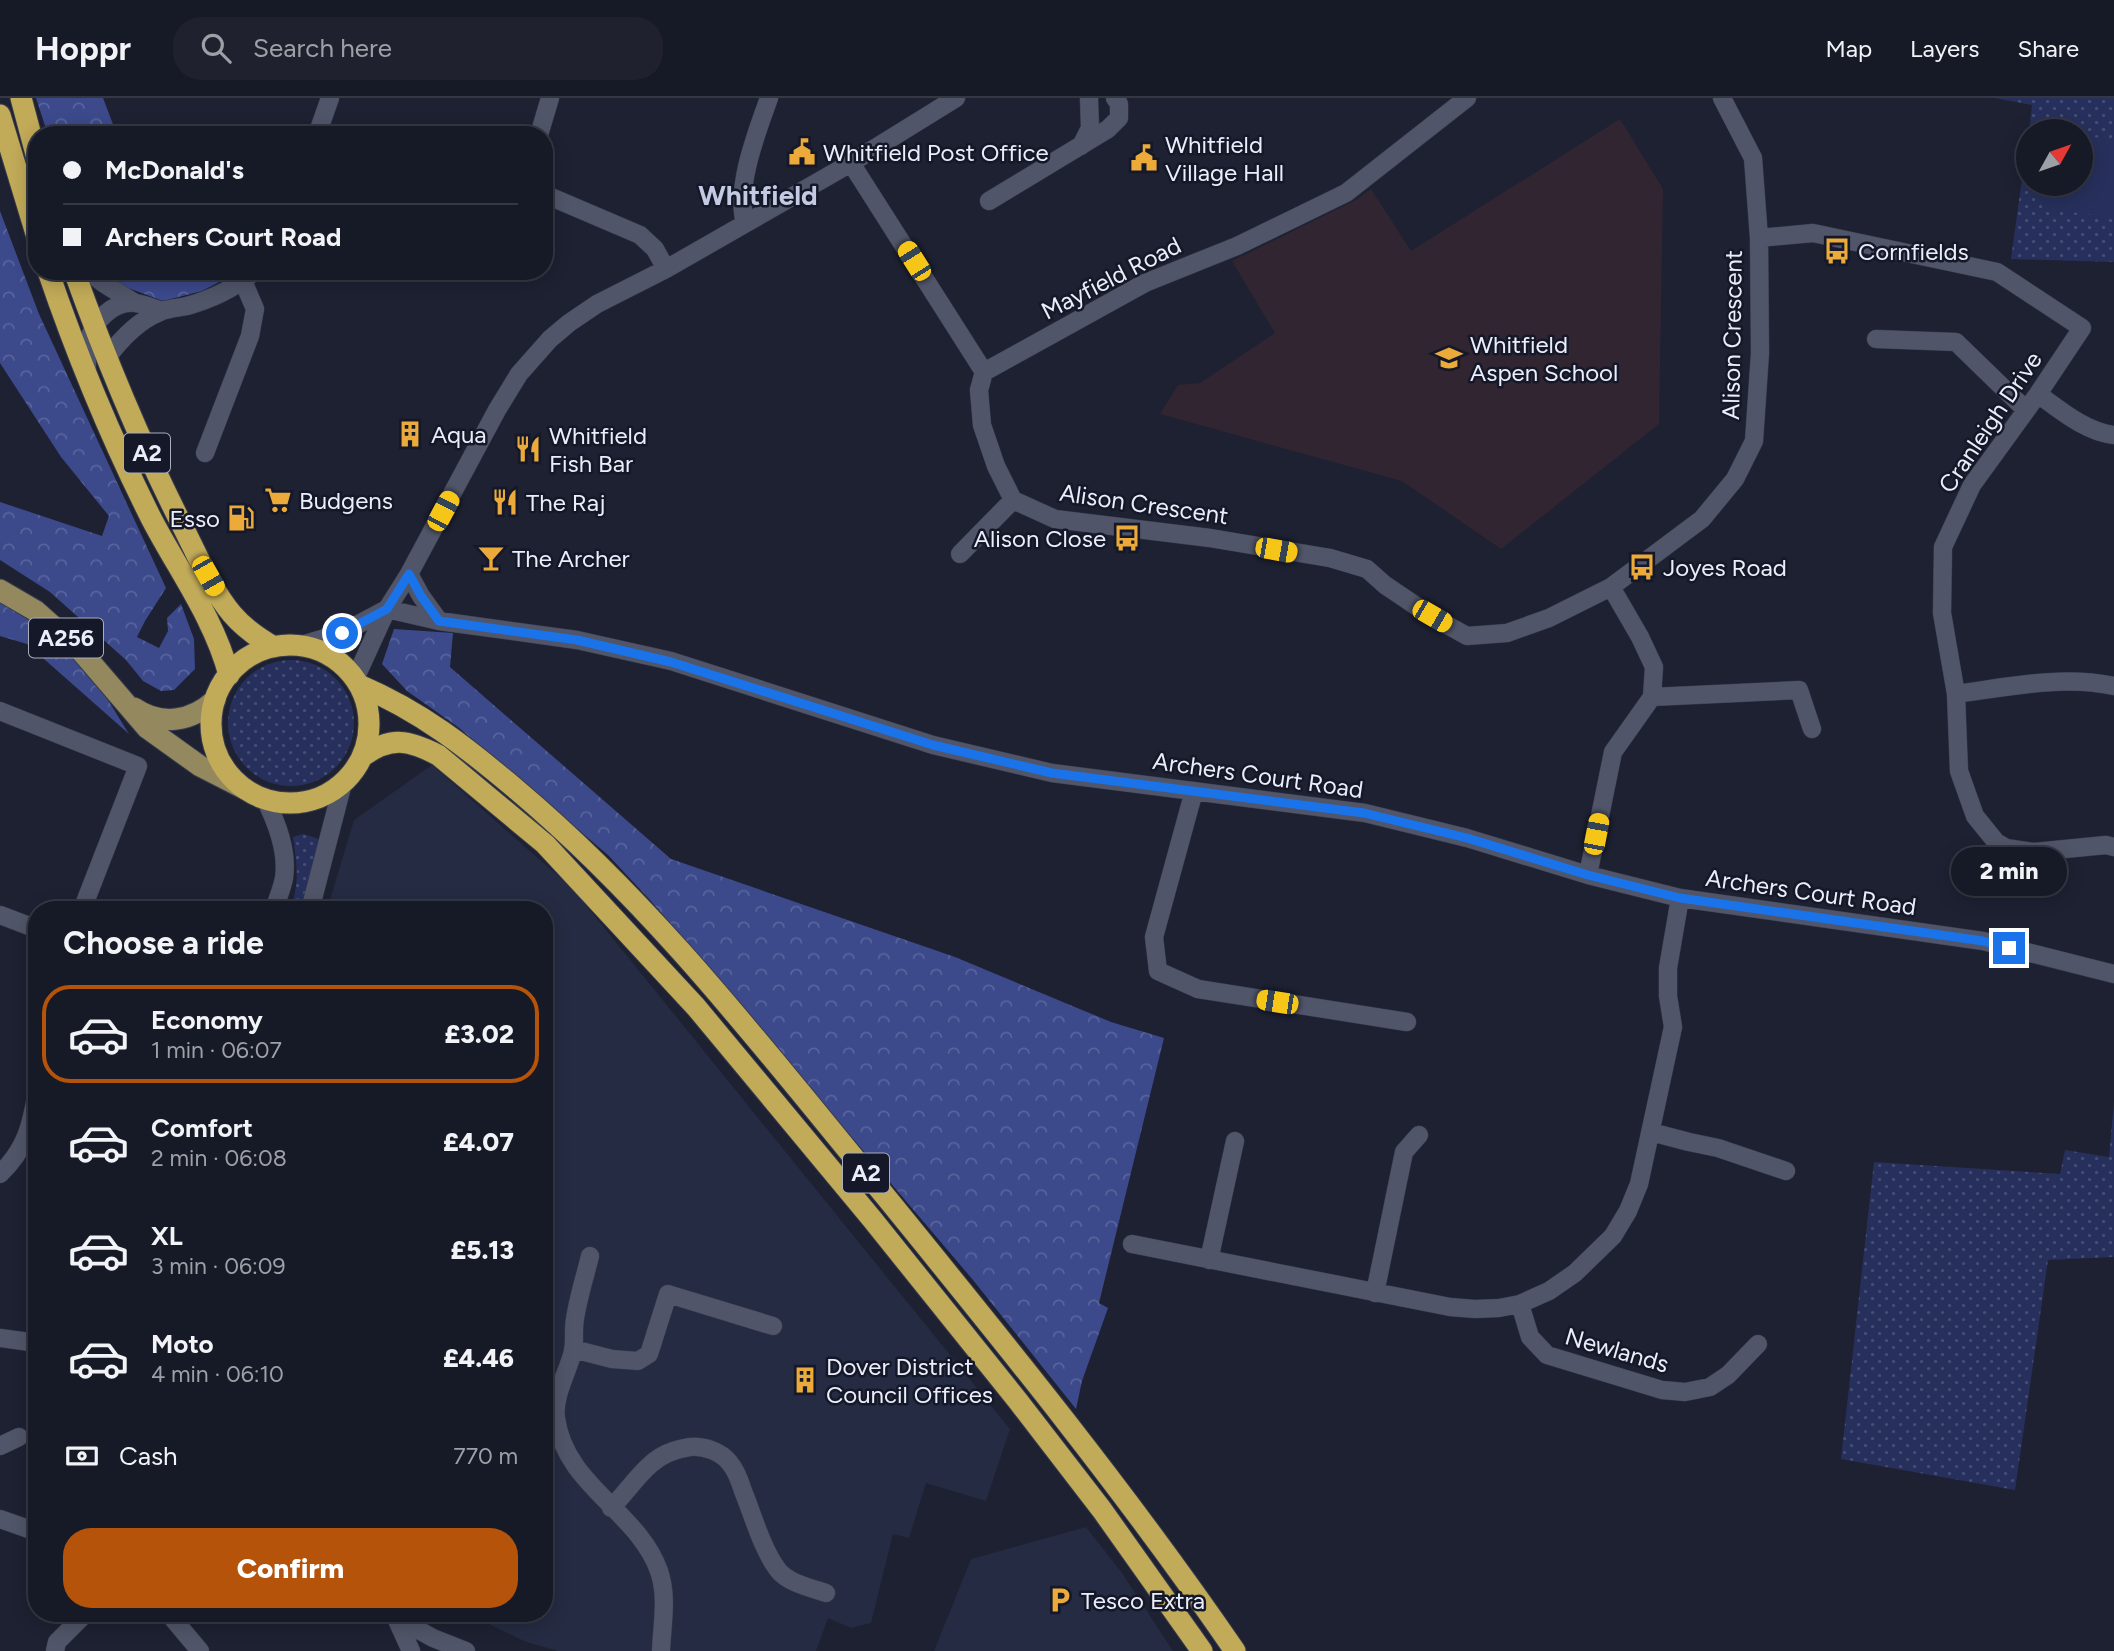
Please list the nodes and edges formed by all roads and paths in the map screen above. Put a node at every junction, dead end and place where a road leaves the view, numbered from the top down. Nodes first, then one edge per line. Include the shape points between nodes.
1 (21, 98) edge
2 (330, 98) edge
3 (550, 98) edge
4 (769, 98) edge
5 (956, 98) edge
6 (1089, 98) edge
7 (1115, 98) edge
8 (1467, 98) edge
9 (1722, 98) edge
10 (0, 115) edge
11 (28, 126) edge
12 (320, 126) edge
13 (542, 126) edge
14 (1081, 146) junction
15 (851, 163) junction
16 (553, 198) edge
17 (989, 201) dead end
18 (28, 207) edge
19 (745, 223) junction
20 (1759, 238) junction
21 (666, 268) junction
22 (51, 280) edge
23 (77, 280) edge
24 (99, 280) edge
25 (241, 280) edge
26 (250, 280) edge
27 (135, 303) junction
28 (162, 311) junction
29 (94, 327) junction
30 (1877, 339) dead end
31 (106, 359) junction
32 (984, 372) junction
33 (87, 378) junction
34 (2038, 394) junction
35 (2026, 410) junction
36 (2114, 435) edge
37 (205, 453) dead end
38 (1013, 500) junction
39 (960, 554) dead end
40 (409, 574) junction
41 (1611, 587) junction
42 (0, 590) edge
43 (387, 609) junction
44 (439, 621) junction
45 (299, 646) junction
46 (274, 647) junction
47 (229, 675) junction
48 (357, 682) junction
49 (2114, 686) edge
50 (1956, 694) junction
51 (1652, 697) junction
52 (122, 698) junction
53 (215, 699) junction
54 (0, 711) edge
55 (1812, 729) dead end
56 (363, 756) junction
57 (344, 783) junction
58 (245, 789) junction
59 (1194, 791) junction
60 (265, 799) junction
61 (2114, 847) edge
62 (1588, 875) junction
63 (1680, 898) junction
64 (86, 901) edge
65 (277, 901) edge
66 (312, 901) edge
67 (0, 915) edge
68 (28, 926) edge
69 (2114, 974) edge
70 (1407, 1022) dead end
71 (1651, 1132) junction
72 (1419, 1135) dead end
73 (28, 1138) edge
74 (1235, 1141) dead end
75 (1786, 1171) dead end
76 (0, 1174) edge
77 (1132, 1244) dead end
78 (590, 1256) dead end
79 (1209, 1260) junction
80 (1375, 1293) junction
81 (1520, 1304) junction
82 (773, 1326) dead end
83 (0, 1338) edge
84 (28, 1343) edge
85 (1758, 1344) dead end
86 (573, 1349) junction
87 (553, 1427) edge
88 (19, 1437) dead end
89 (553, 1437) edge
90 (0, 1446) edge
91 (611, 1508) junction
92 (0, 1519) edge
93 (28, 1529) edge
94 (826, 1593) dead end
95 (77, 1622) edge
96 (176, 1622) edge
97 (396, 1622) edge
98 (404, 1622) edge
99 (55, 1651) edge
100 (200, 1651) edge
101 (411, 1651) edge
102 (466, 1651) edge
103 (661, 1651) edge
104 (1202, 1651) edge
105 (1234, 1651) edge

1 - 11 highway
2 - 12 street
3 - 13 street
4 - 19 street via 745,184 741,211
5 - 15 street
6 - 14 street via 1090,128
7 - 14 street via 1119,118
8 - 32 street, Mayfield Road via 1346,193 1237,246 1144,283
9 - 20 street, Alison Crescent via 1753,158
10 - 18 highway
14 - 17 street
15 - 19 street
15 - 32 street
16 - 21 street via 640,235
19 - 21 street
20 - 34 street, Cranleigh Drive via 1813,233 2008,277 2082,328
20 - 41 street, Alison Crescent via 1760,353 1754,441 1735,479 1702,519
21 - 40 street via 583,313 534,356 497,410
22 - 33 highway, A2
23 - 29 highway, A2
24 - 27 street
25 - 28 street via 199,302
26 - 37 street via 255,309 250,336
27 - 28 street
27 - 29 street via 116,307
28 - 31 street via 133,328
29 - 31 highway, A2
29 - 33 street
30 - 35 street via 1956,342
31 - 46 highway, A2 via 159,481 218,593 240,623
32 - 38 street via 979,390 982,425
33 - 47 highway, A2 via 152,520 211,624
34 - 35 street, Cranleigh Drive
34 - 36 street via 2088,426
35 - 50 street, Cranleigh Drive via 1972,485 1943,547 1942,614
38 - 39 street
38 - 41 street, Alison Crescent via 1055,519 1210,538 1330,558 1367,569 1467,636 1507,633
40 - 43 street
40 - 44 street
41 - 51 street via 1654,667
42 - 52 main road, A256 via 36,611 80,650
43 - 44 street, Archers Court Road
43 - 45 street via 342,633
43 - 48 street
44 - 59 street, Archers Court Road via 577,640 671,662 933,745 1052,773
45 - 46 highway
45 - 48 highway via 331,656
46 - 47 highway via 244,660
47 - 53 highway
48 - 56 highway via 369,720
48 - 105 highway, A2 via 452,736 559,825 718,992 1039,1387
49 - 50 street via 2064,680
50 - 61 street, Cranleigh Drive via 1959,771 1975,816 1996,842 2034,852
51 - 55 street via 1799,690
51 - 62 street via 1614,752
52 - 53 main road, A256 via 151,717 174,721 196,714
52 - 58 main road, A256 via 147,728 179,753
53 - 58 highway via 211,724 215,749 227,772
54 - 64 street via 138,766
56 - 57 highway
56 - 104 highway, A2 via 385,744 418,745 438,755 545,844 696,1007 872,1219 1018,1401
57 - 60 highway via 306,802
57 - 66 street
58 - 60 highway
59 - 62 street, Archers Court Road via 1364,813
59 - 70 street via 1154,937 1158,971 1198,989
60 - 65 street via 284,852 284,878
62 - 63 street, Archers Court Road
63 - 69 street, Archers Court Road via 1983,941
63 - 71 street, Newlands via 1668,968 1673,1027
67 - 68 street
71 - 75 street
71 - 81 street, Newlands via 1639,1184 1613,1237 1575,1273
72 - 80 street via 1404,1152
73 - 76 street
74 - 79 street
77 - 79 street, Newlands
78 - 86 street
79 - 80 street, Newlands
80 - 81 street, Newlands via 1475,1309
81 - 85 street, Newlands via 1530,1337 1547,1355 1661,1390 1710,1387
82 - 86 street via 668,1294 649,1354 638,1361
83 - 84 street
86 - 87 street
88 - 90 street
89 - 91 street
91 - 94 street via 652,1463 676,1449 707,1448 729,1462 738,1477 779,1571
91 - 103 street via 645,1541 660,1573 665,1604
92 - 93 street
95 - 99 street via 57,1642
96 - 100 street
97 - 101 street
98 - 102 street

